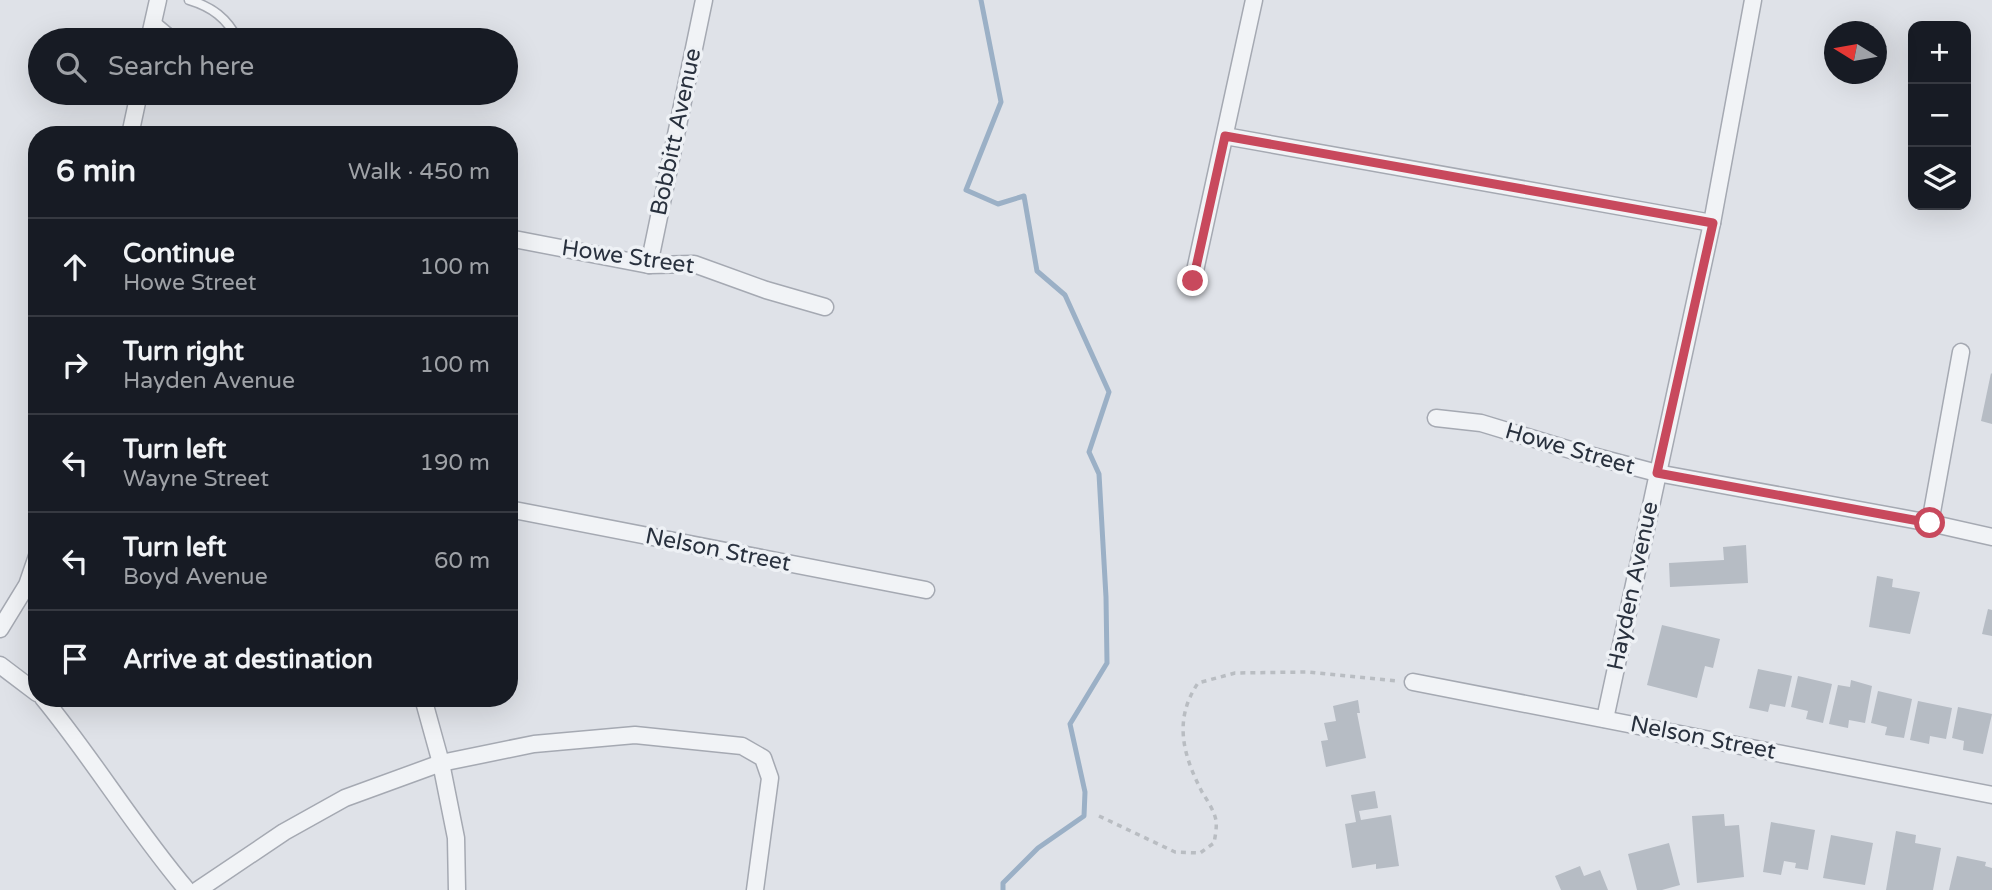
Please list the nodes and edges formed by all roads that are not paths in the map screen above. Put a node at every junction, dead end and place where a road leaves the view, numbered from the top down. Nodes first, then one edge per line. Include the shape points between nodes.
1 (158, 0) edge
2 (189, 0) edge
3 (704, 0) edge
4 (1254, 0) edge
5 (1753, 0) edge
6 (153, 20) junction
7 (151, 28) edge
8 (163, 28) edge
9 (232, 28) edge
10 (136, 105) edge
11 (132, 126) edge
12 (1225, 136) junction
13 (1713, 223) junction
14 (518, 240) edge
15 (649, 265) junction
16 (1193, 281) dead end
17 (825, 307) dead end
18 (1961, 352) dead end
19 (1436, 418) dead end
20 (1657, 473) junction
21 (518, 511) edge
22 (1930, 523) junction
23 (1992, 537) edge
24 (28, 582) edge
25 (926, 590) dead end
26 (0, 629) edge
27 (0, 665) edge
28 (1413, 682) road end
29 (28, 686) edge
30 (50, 707) edge
31 (425, 707) edge
32 (1605, 719) junction
33 (441, 763) junction
34 (1992, 795) edge
35 (187, 890) edge
36 (198, 890) edge
37 (457, 890) edge
38 (755, 890) edge

1 - 6 street
2 - 9 lane via 209,6
3 - 15 street, Bobbitt Avenue
4 - 12 street
5 - 13 street, Hayden Avenue
6 - 7 street
6 - 8 lane
10 - 11 street
12 - 13 street
12 - 16 street
13 - 20 street, Hayden Avenue
14 - 15 street, Howe Street
15 - 17 street, Howe Street via 694,264
18 - 22 street
19 - 20 street, Howe Street via 1481,423
20 - 22 street, Howe Street
20 - 32 street, Hayden Avenue
21 - 25 street, Nelson Street
22 - 23 street, Howe Street
24 - 26 street
27 - 29 street
28 - 32 street, Nelson Street
30 - 35 street
31 - 33 street
32 - 34 street, Nelson Street
33 - 36 street via 345,797
33 - 37 street via 457,838
33 - 38 street via 534,744 635,736 742,746 763,758 771,778

